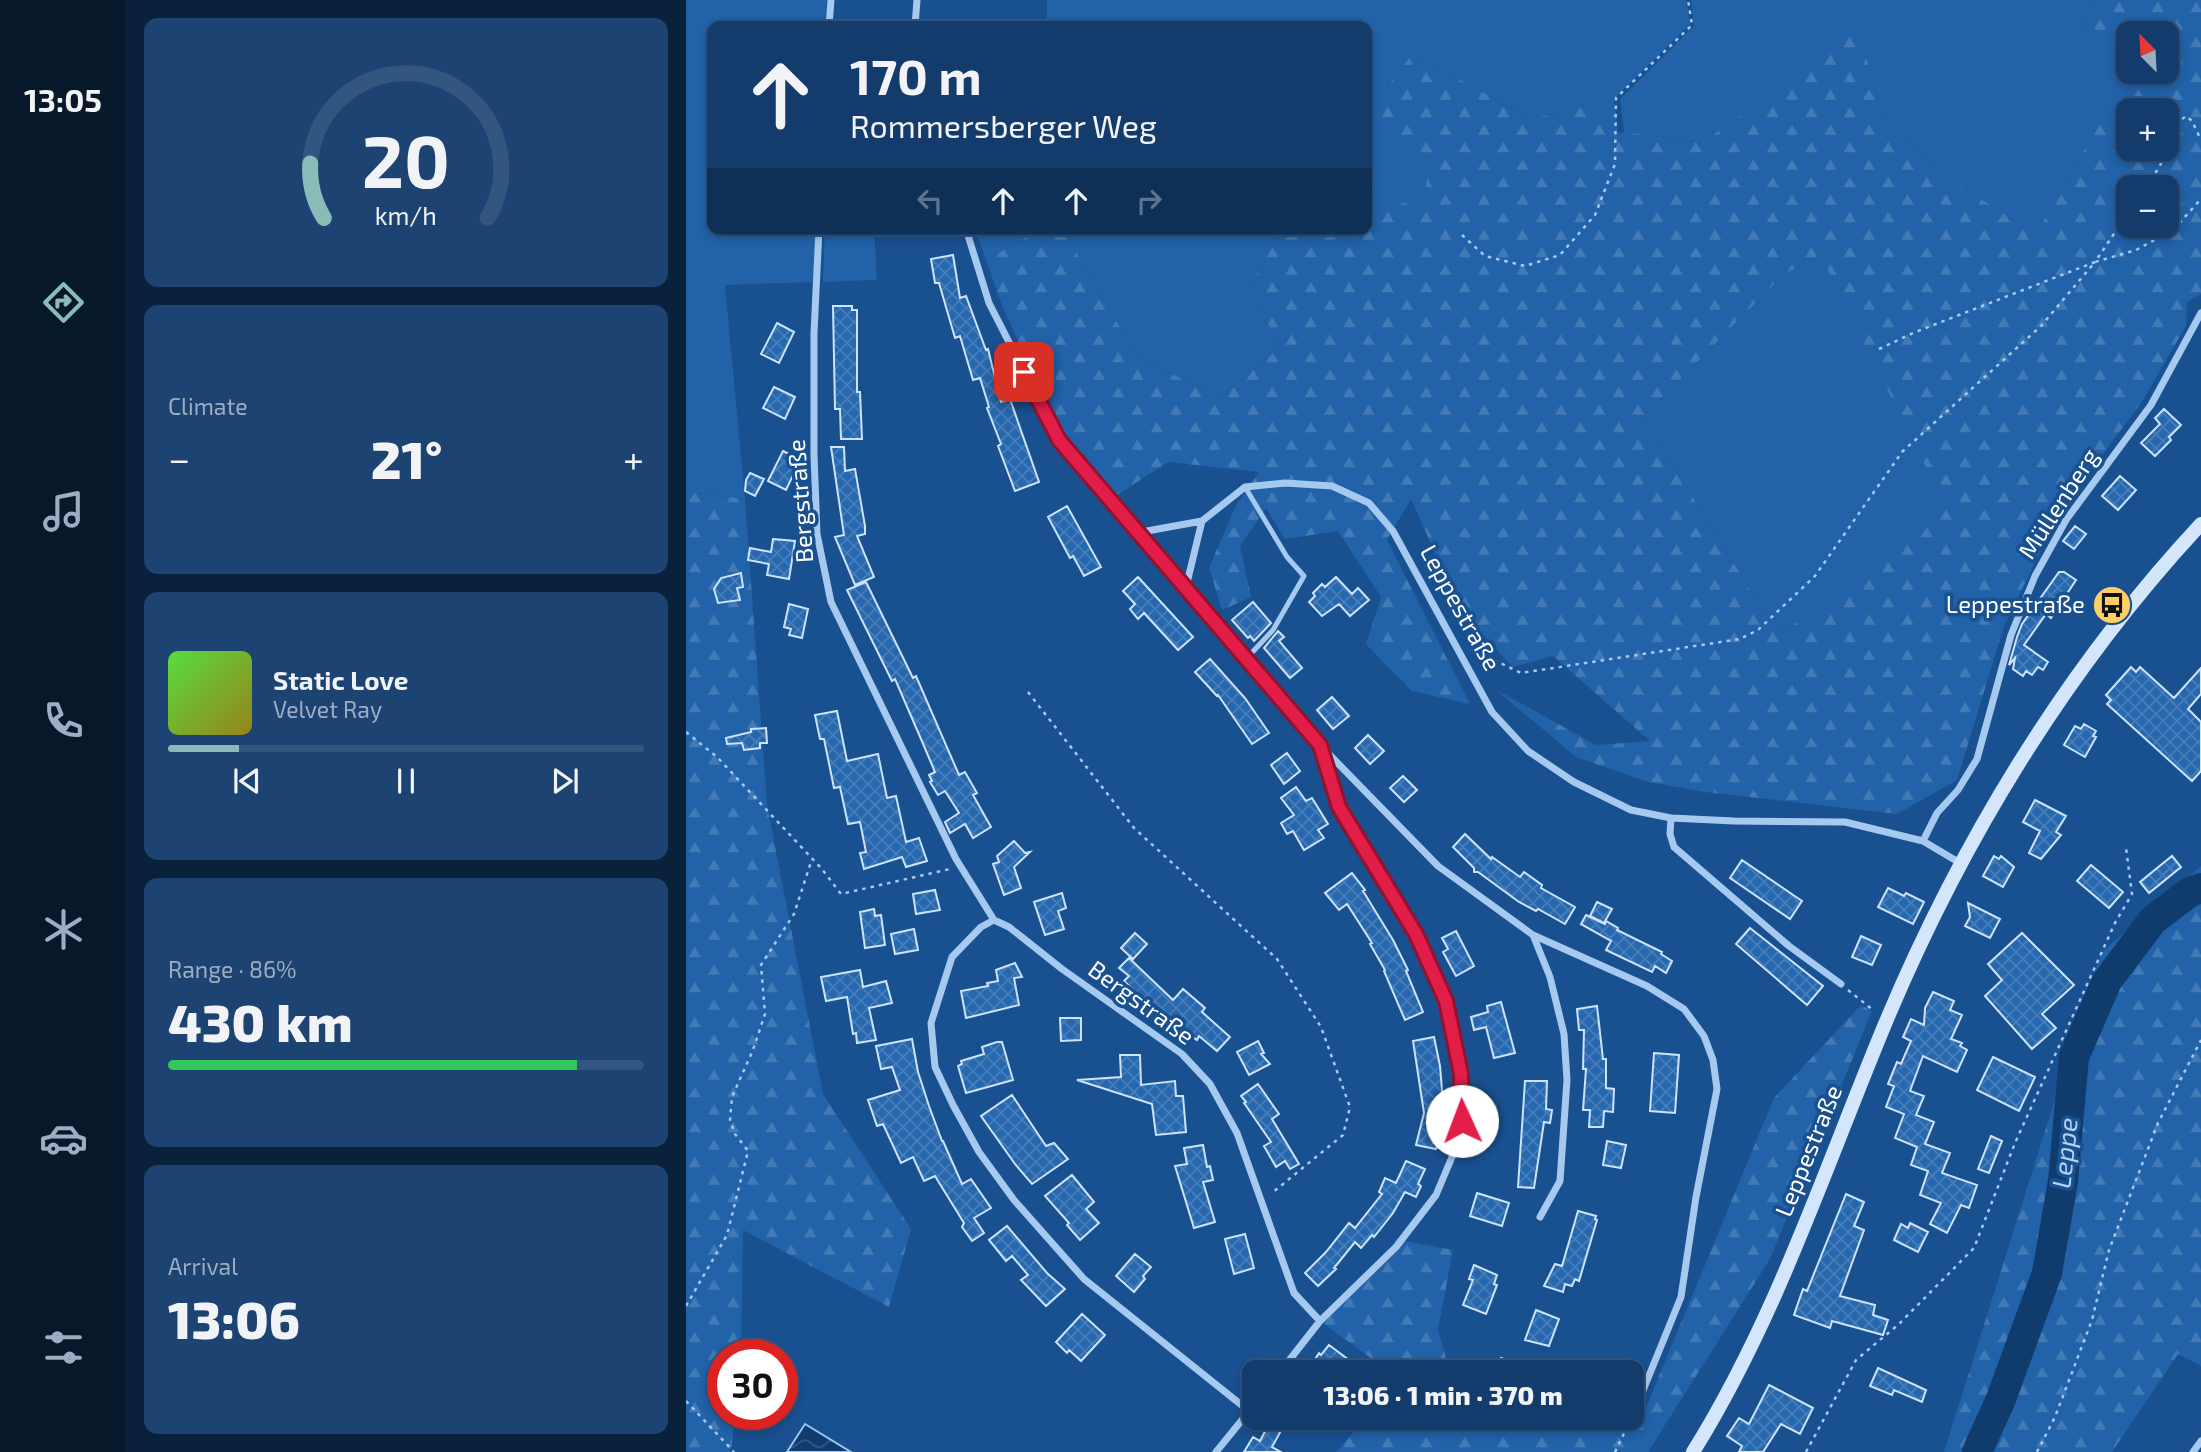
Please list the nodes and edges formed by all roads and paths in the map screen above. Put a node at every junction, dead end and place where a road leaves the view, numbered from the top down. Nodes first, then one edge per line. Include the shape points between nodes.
1 (831, 0) edge
2 (917, 0) edge
3 (1688, 0) edge
4 (830, 21) edge
5 (915, 21) edge
6 (2179, 122) edge
7 (2201, 140) edge
8 (2201, 199) edge
9 (2116, 231) edge
10 (819, 235) edge
11 (968, 235) edge
12 (1462, 235) dead end
13 (2095, 262) junction
14 (2201, 313) edge
15 (1879, 349) dead end
16 (1245, 487) junction
17 (1202, 521) junction
18 (2201, 524) edge
19 (1136, 533) junction
20 (1186, 587) junction
21 (1452, 640) junction
22 (1247, 659) junction
23 (1028, 692) dead end
24 (686, 732) edge
25 (1320, 745) junction
26 (1671, 818) junction
27 (1923, 841) junction
28 (2126, 848) dead end
29 (812, 859) junction
30 (1960, 863) junction
31 (959, 865) junction
32 (994, 920) junction
33 (1533, 936) junction
34 (1841, 984) joint
35 (1886, 1021) junction
36 (2201, 1040) edge
37 (1260, 1201) junction
38 (1540, 1217) dead end
39 (686, 1306) edge
40 (1320, 1321) junction
41 (1289, 1360) edge
42 (1644, 1387) edge
43 (686, 1401) edge
44 (1242, 1405) edge
45 (1242, 1420) edge
46 (1625, 1430) edge
47 (2201, 1441) edge
48 (734, 1452) edge
49 (1216, 1452) edge
50 (1615, 1452) edge
51 (1693, 1452) edge
52 (1806, 1452) edge
53 (2037, 1452) edge
54 (2193, 1452) edge

1 - 4 street
2 - 5 street
3 - 12 path via 1692,25 1616,98 1615,164 1595,215 1560,255 1525,265 1485,256
6 - 7 path via 2186,116
8 - 13 path via 2172,230 2136,250
9 - 13 path
10 - 31 street, Bergstraße via 814,455 817,534 831,602
11 - 19 street via 989,303 1059,440
13 - 15 path
13 - 21 path via 2041,326 1902,452 1815,576 1758,630 1740,639 1521,673
14 - 27 street, Müllenberg via 2151,405 2066,520 2041,565 2011,635 1977,758 1937,813
16 - 17 street
16 - 21 street, Leppestraße via 1285,483 1332,486 1369,503 1393,531
16 - 22 lane via 1287,557 1304,576 1273,630
17 - 19 street
17 - 20 street
18 - 30 main road, Leppestraße via 2065,694
19 - 20 street
20 - 22 street
21 - 26 street, Leppestraße via 1492,712 1528,751 1574,782 1631,810
22 - 25 street
23 - 37 path via 1133,828 1277,959 1321,1027 1350,1107 1343,1135
24 - 29 path via 717,757
25 - 33 street via 1438,866
25 - 40 street via 1339,807 1416,934 1446,1001 1461,1074 1462,1121 1436,1195 1396,1247
26 - 27 street, Leppestraße via 1845,822
26 - 34 street via 1674,847 1789,946
27 - 30 street, Leppestraße
28 - 52 path via 2132,894 2015,1143 1974,1248 1856,1360
29 - 31 path via 841,894
29 - 39 path via 794,914 761,965 765,1014 732,1097 730,1120 748,1151 727,1234
30 - 35 main road, Leppestraße
31 - 32 street, Bergstraße
32 - 37 street, Bergstraße via 1182,1054 1210,1084 1237,1133
32 - 44 street via 952,957 931,1023 935,1067 953,1105 979,1152 1014,1200 1084,1279
33 - 38 street via 1564,1034 1567,1080 1560,1181
33 - 42 street via 1647,986 1684,1009 1704,1036 1713,1060 1717,1089 1682,1297
34 - 35 path
35 - 51 main road, Leppestraße via 1751,1349
36 - 53 path via 2158,1124 2109,1250 2084,1343
37 - 40 street, Bergstraße via 1294,1293
40 - 41 street
43 - 48 path
45 - 49 street
46 - 50 path
47 - 54 street

